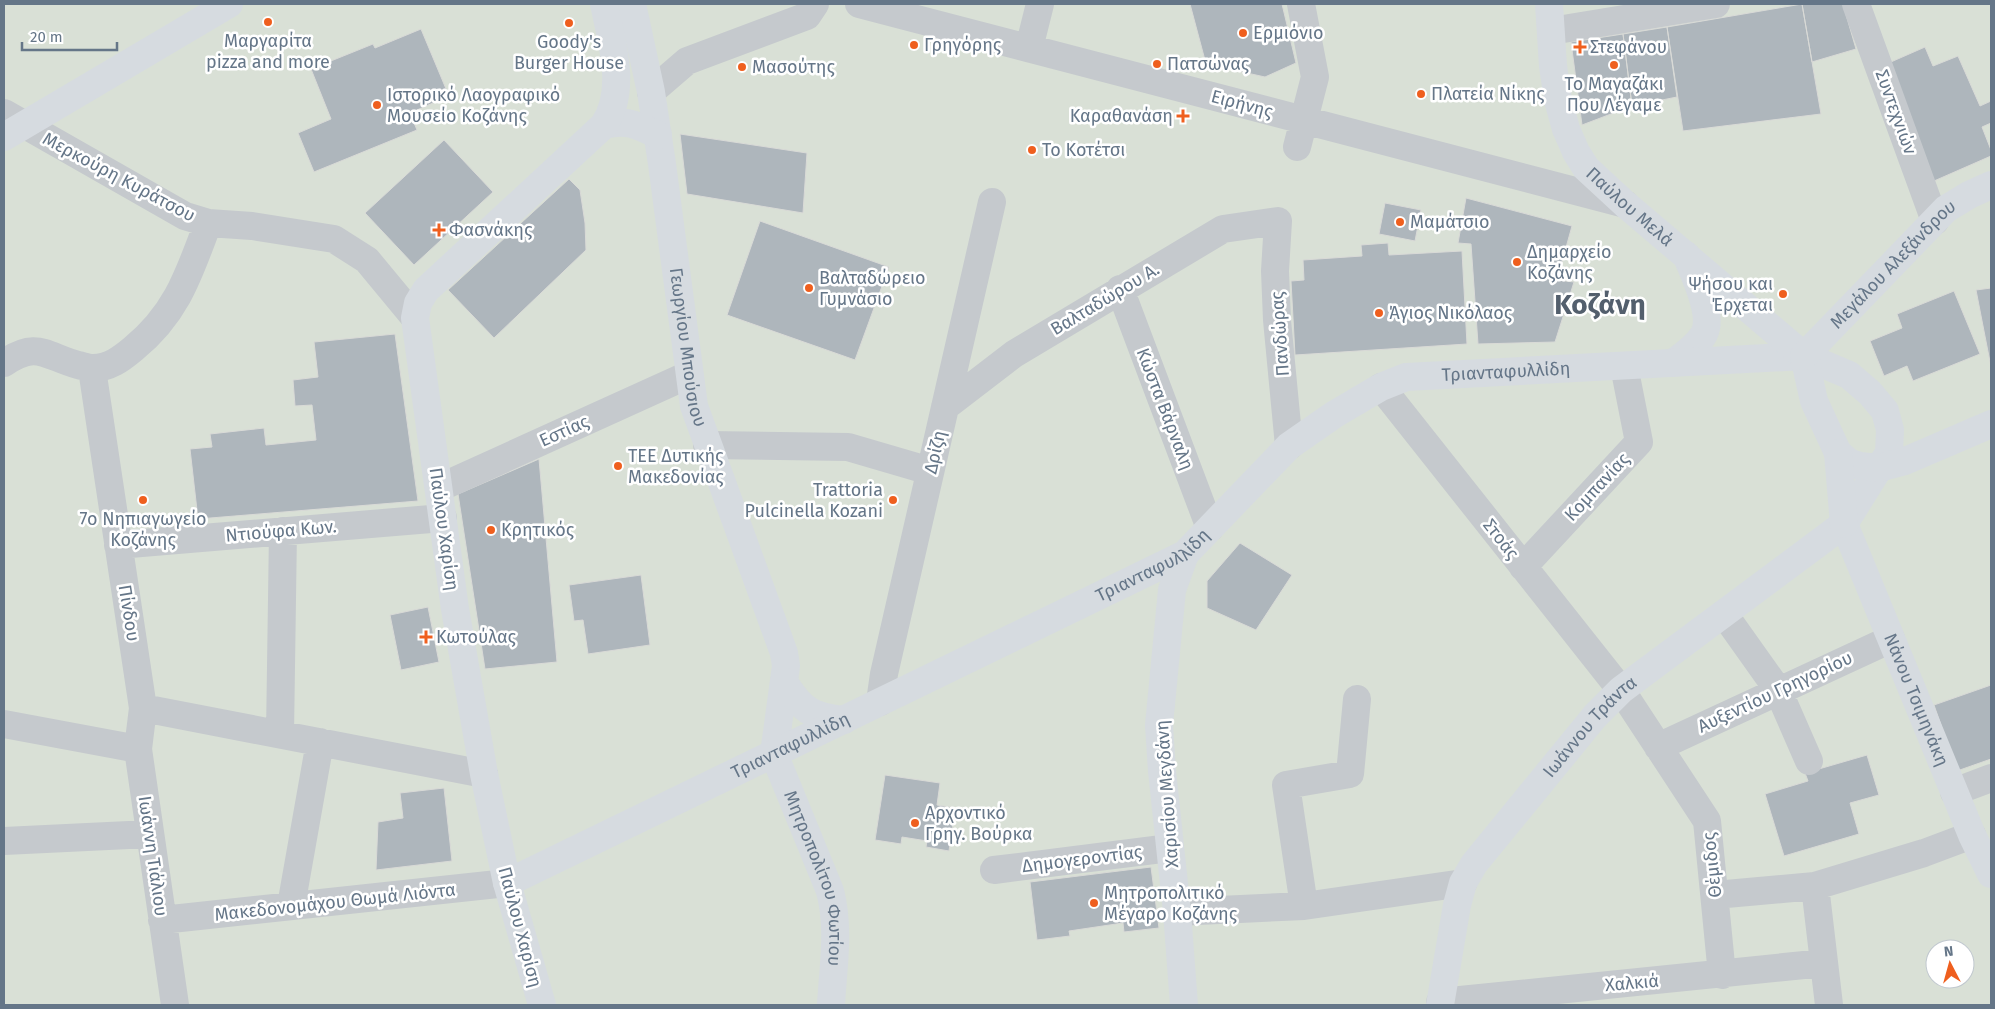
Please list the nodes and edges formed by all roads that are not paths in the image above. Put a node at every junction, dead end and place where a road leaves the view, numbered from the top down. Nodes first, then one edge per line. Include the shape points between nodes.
1 (604, 4) edge
2 (632, 4) edge
3 (815, 4) edge
4 (859, 4) edge
5 (1040, 4) edge
6 (1301, 4) edge
7 (1548, 4) edge
8 (1716, 4) edge
9 (1856, 4) edge
10 (222, 6) edge
11 (1550, 31) junction
12 (1028, 48) junction
13 (650, 92) junction
14 (1304, 121) junction
15 (11, 125) edge
16 (604, 125) junction
17 (658, 135) junction
18 (1297, 148) dead end
19 (1991, 185) edge
20 (992, 202) dead end
21 (1625, 204) junction
22 (1935, 221) junction
23 (1278, 222) joint
24 (208, 223) junction
25 (1686, 255) junction
26 (1120, 289) junction
27 (415, 318) junction
28 (1804, 356) junction
29 (4, 363) edge
30 (1673, 363) junction
31 (1624, 366) junction
32 (92, 368) junction
33 (688, 375) junction
34 (1381, 387) junction
35 (945, 407) junction
36 (1991, 424) edge
37 (707, 445) junction
38 (1289, 446) junction
39 (1838, 453) junction
40 (1879, 468) junction
41 (930, 471) junction
42 (439, 488) junction
43 (443, 518) junction
44 (1844, 524) junction
45 (1210, 528) junction
46 (283, 531) junction
47 (118, 545) junction
48 (1185, 554) junction
49 (1523, 567) junction
50 (1724, 614) junction
51 (1891, 638) junction
52 (784, 682) junction
53 (1621, 690) junction
54 (1778, 690) junction
55 (1357, 699) dead end
56 (880, 702) junction
57 (143, 708) junction
58 (844, 720) junction
59 (4, 724) edge
60 (280, 734) junction
61 (320, 742) junction
62 (1658, 747) junction
63 (138, 749) junction
64 (774, 754) junction
65 (1808, 761) dead end
66 (484, 774) junction
67 (1991, 778) edge
68 (1954, 792) junction
69 (150, 834) junction
70 (1972, 835) junction
71 (4, 841) edge
72 (1170, 848) junction
73 (994, 870) dead end
74 (1991, 874) edge
75 (507, 883) junction
76 (1463, 884) junction
77 (1816, 886) junction
78 (1715, 895) junction
79 (291, 906) junction
80 (1304, 906) junction
81 (1177, 912) junction
82 (162, 920) junction
83 (1824, 963) junction
84 (1722, 975) junction
85 (1440, 1004) edge
86 (174, 1005) edge
87 (542, 1005) edge
88 (831, 1005) edge
89 (1184, 1005) edge
90 (1829, 1005) edge

1 - 16 main road via 616,94 612,114
2 - 13 main road, Γεωργίου Μπούσιου
3 - 13 street via 807,16 687,61
4 - 12 street, Ειρήνης
5 - 12 street
6 - 14 street via 1315,77
7 - 11 main road, Παύλου Μελά
8 - 11 street
9 - 22 street, Συντεχνιών
10 - 15 main road
11 - 21 main road, Παύλου Μελά via 1558,100 1566,129 1586,168
12 - 14 street, Ειρήνης
13 - 17 main road, Γεωργίου Μπούσιου
14 - 18 street
14 - 21 street, Ειρήνης
15 - 24 street, Μερκούρη Κυράτσου via 185,216
16 - 17 main road via 629,122
16 - 27 main road, Παύλου Χαρίση via 426,290 418,303
17 - 33 main road, Γεωργίου Μπούσιου
19 - 22 main road, Μεγάλου Αλεξάνδρου via 1956,202
20 - 35 street, Δρίζη
21 - 25 main road, Παύλου Μελά
22 - 28 main road, Μεγάλου Αλεξάνδρου
23 - 26 street, Βαλταδώρου Α. via 1224,229
23 - 38 street, Πανδώρας via 1275,271
24 - 27 street, Μερκούρη Κυράτσου via 334,238 366,260
24 - 32 street via 172,308 146,339 125,356 112,365
25 - 28 main road, Παύλου Μελά
25 - 30 main road via 1703,297 1705,332
26 - 35 street, Βαλταδώρου Α. via 1014,354
26 - 45 street, Κώστα Βάρναλη
27 - 42 main road, Παύλου Χαρίση
28 - 30 main road, Τριανταφυλλίδη
28 - 39 main road via 1814,401
28 - 40 main road via 1849,375 1885,412 1890,430 1889,453
29 - 32 street via 24,350 43,351
30 - 31 main road, Τριανταφυλλίδη
31 - 34 main road, Τριανταφυλλίδη via 1406,377
31 - 49 street, Κομπανίας via 1639,442
32 - 47 street, Πίνδου
33 - 37 main road, Γεωργίου Μπούσιου
33 - 42 street, Εστίας
34 - 38 main road, Τριανταφυλλίδη
34 - 49 street, Στοάς
35 - 41 street, Δρίζη
36 - 40 main road via 1905,461
37 - 41 street via 848,447
37 - 52 main road, Γεωργίου Μπούσιου via 784,652
38 - 45 main road, Τριανταφυλλίδη
39 - 40 main road via 1850,463
39 - 44 main road, Νάνου Τσιμηνάκη
40 - 44 main road
41 - 56 street, Δρίζη
42 - 43 main road, Παύλου Χαρίση
43 - 46 street, Ντιούφα Κων.
43 - 66 main road, Παύλου Χαρίση via 455,609
44 - 50 main road, Ιωάννου Τράντα
44 - 51 main road, Νάνου Τσιμηνάκη
45 - 48 main road, Τριανταφυλλίδη
46 - 47 street, Ντιούφα Κων.
46 - 60 street
47 - 57 street, Πίνδου
48 - 56 main road, Τριανταφυλλίδη
48 - 72 main road, Χαρισίου Μεγδάνη via 1172,590 1159,724
49 - 53 street, Στοάς
50 - 53 main road, Ιωάννου Τράντα
50 - 54 street
51 - 54 street, Αυξεντίου Γρηγορίου
51 - 68 main road, Νάνου Τσιμηνάκη
52 - 58 main road via 797,702 810,712
52 - 64 main road, Γεωργίου Μπούσιου
53 - 62 street, Θέμιδος
53 - 76 main road, Ιωάννου Τράντα via 1589,723 1474,864
54 - 62 street, Αυξεντίου Γρηγορίου
54 - 65 street
55 - 80 street via 1350,774 1286,785
56 - 58 main road, Τριανταφυλλίδη
57 - 60 street
57 - 63 street, Ιωάννη Τιάλιου
58 - 64 main road, Τριανταφυλλίδη
59 - 63 street
60 - 61 street
61 - 66 street
61 - 79 street
62 - 78 street, Θέμιδος via 1707,821
63 - 69 street, Ιωάννη Τιάλιου
64 - 75 main road, Τριανταφυλλίδη
64 - 88 main road, Μητροπολίτου Φωτίου via 836,913
66 - 75 main road, Παύλου Χαρίση
67 - 68 street
68 - 70 main road, Νάνου Τσιμηνάκη
69 - 71 street
69 - 82 street, Ιωάννη Τιάλιου
70 - 74 main road, Νάνου Τσιμηνάκη
70 - 77 street
72 - 73 street, Δημογεροντίας
72 - 81 main road, Χαρισίου Μεγδάνη
75 - 79 street, Μακεδονομάχου Θωμά Λιόντα
75 - 87 main road, Παύλου Χαρίση
76 - 80 street
76 - 85 main road, Ιωάννου Τράντα
77 - 78 street
77 - 83 street
78 - 84 street, Θέμιδος
79 - 82 street, Μακεδονομάχου Θωμά Λιόντα
80 - 81 street
81 - 89 main road, Χαρισίου Μεγδάνη
82 - 86 street, Ιωάννη Τιάλιου
83 - 84 street, Χαλκιά
83 - 90 street
84 - 85 street, Χαλκιά

